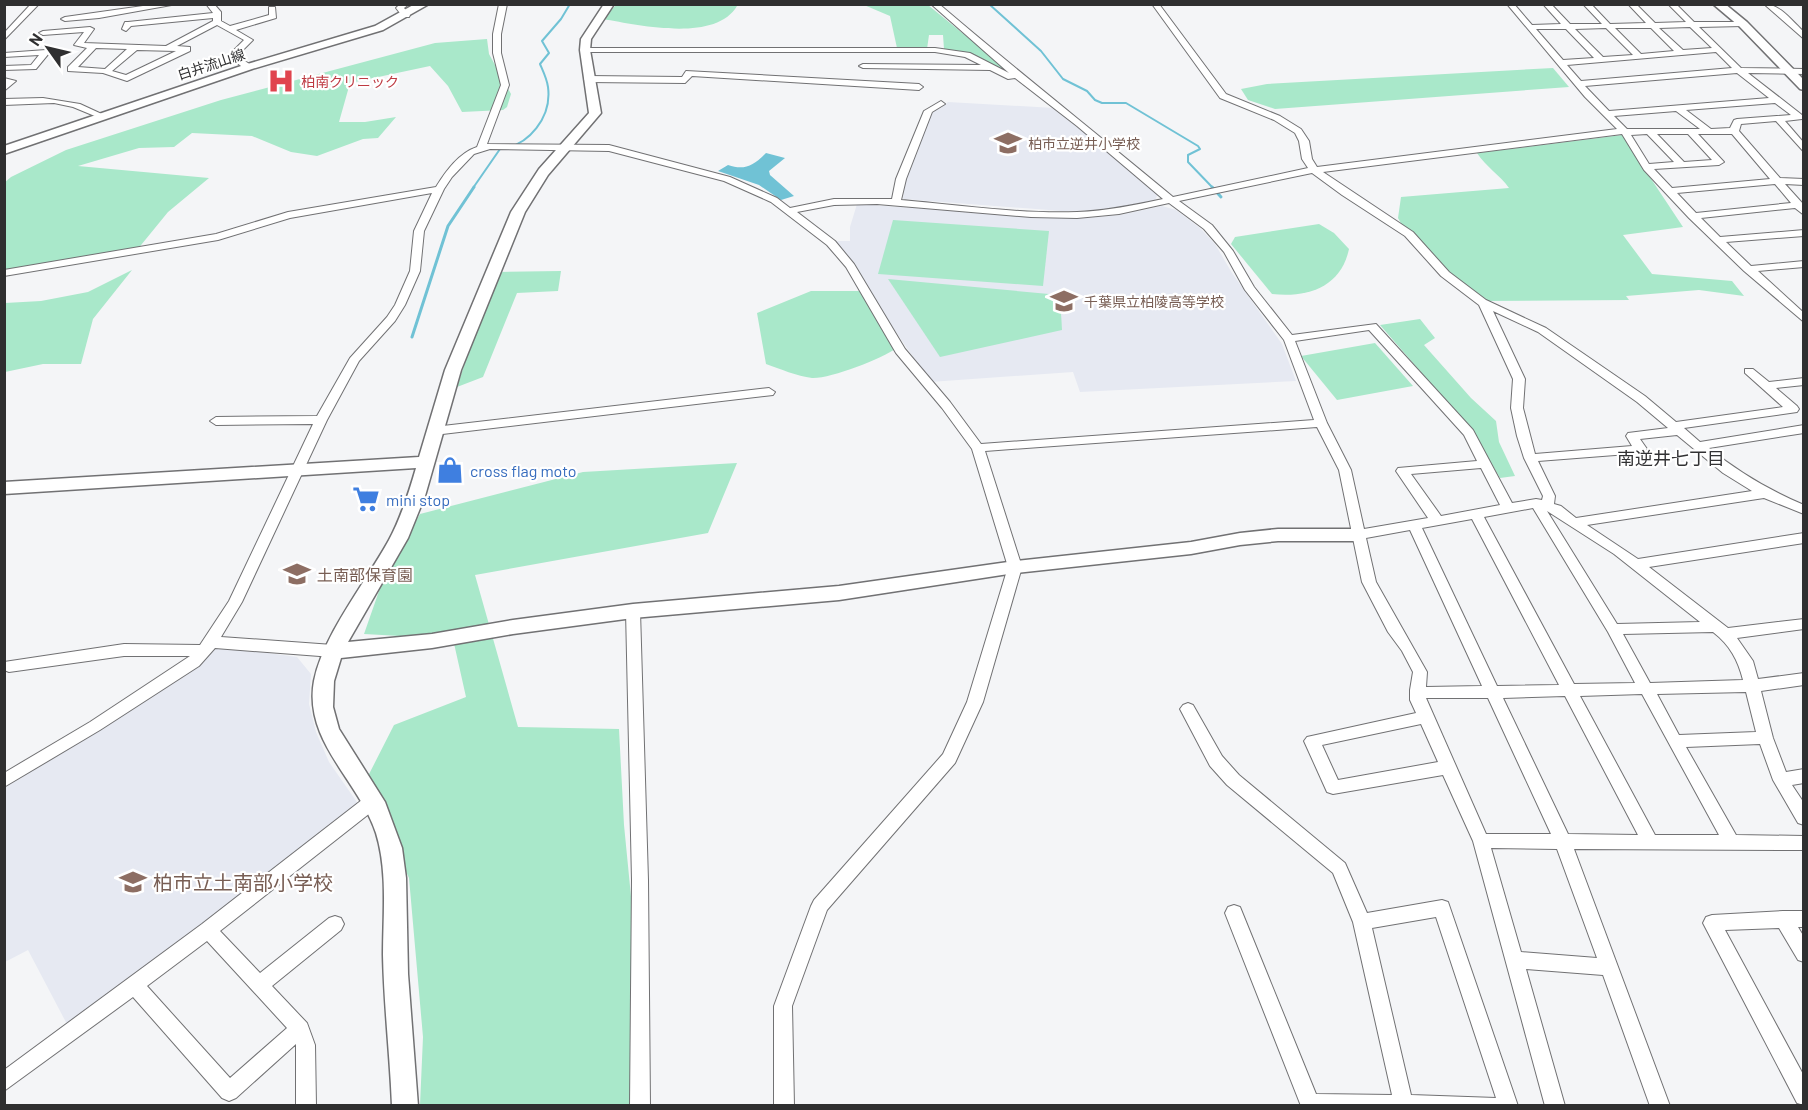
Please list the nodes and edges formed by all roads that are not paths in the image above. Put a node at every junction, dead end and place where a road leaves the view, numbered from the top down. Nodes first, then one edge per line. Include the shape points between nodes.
1 (36, 4) edge
2 (209, 4) edge
3 (424, 4) edge
4 (503, 4) edge
5 (609, 4) edge
6 (934, 4) edge
7 (1155, 4) edge
8 (1510, 4) edge
9 (1546, 4) edge
10 (1586, 4) edge
11 (1631, 4) edge
12 (1671, 4) edge
13 (1718, 4) edge
14 (1767, 4) edge
15 (171, 5) edge
16 (272, 9) dead end
17 (406, 10) edge
18 (65, 19) dead end
19 (217, 19) junction
20 (163, 21) junction
21 (1743, 24) junction
22 (1790, 24) junction
23 (1693, 25) junction
24 (1803, 25) edge
25 (1568, 26) junction
26 (1608, 26) junction
27 (1656, 26) junction
28 (1529, 27) junction
29 (126, 29) dead end
30 (230, 29) junction
31 (43, 33) dead end
32 (1803, 37) edge
33 (4, 38) edge
34 (94, 46) junction
35 (134, 48) junction
36 (166, 49) junction
37 (585, 50) junction
38 (867, 50) junction
39 (1717, 50) junction
40 (1681, 53) junction
41 (4, 56) edge
42 (1638, 56) junction
43 (1600, 59) junction
44 (1561, 63) junction
45 (863, 66) junction
46 (248, 67) junction
47 (4, 68) edge
48 (994, 68) junction
49 (1739, 70) junction
50 (1788, 71) junction
51 (106, 72) junction
52 (1803, 72) edge
53 (588, 79) junction
54 (4, 81) edge
55 (858, 83) junction
56 (1027, 84) junction
57 (1579, 84) junction
58 (919, 87) dead end
59 (1803, 87) edge
60 (4, 89) edge
61 (1777, 100) junction
62 (4, 102) edge
63 (941, 104) dead end
64 (1678, 108) junction
65 (1608, 114) junction
66 (102, 116) junction
67 (1778, 118) junction
68 (1734, 131) junction
69 (1625, 132) junction
70 (1650, 132) junction
71 (1691, 132) junction
72 (1710, 132) junction
73 (481, 147) junction
74 (561, 149) junction
75 (1803, 149) edge
76 (4, 150) edge
77 (1682, 165) junction
78 (1647, 167) junction
79 (1314, 170) junction
80 (1778, 181) junction
81 (1803, 182) edge
82 (439, 189) junction
83 (1669, 191) junction
84 (1172, 201) junction
85 (896, 202) junction
86 (1801, 209) edge
87 (788, 211) junction
88 (1692, 216) junction
89 (1803, 233) edge
90 (1717, 240) junction
91 (1802, 266) edge
92 (1749, 269) junction
93 (4, 273) edge
94 (1484, 303) junction
95 (1803, 320) edge
96 (1288, 339) junction
97 (1749, 371) dead end
98 (1803, 381) edge
99 (1767, 386) junction
100 (770, 392) dead end
101 (321, 420) junction
102 (216, 421) dead end
103 (1321, 423) junction
104 (1676, 428) junction
105 (1803, 429) edge
106 (434, 431) junction
107 (1698, 446) junction
108 (978, 448) junction
109 (1530, 458) junction
110 (426, 462) junction
111 (1486, 464) junction
112 (297, 470) junction
113 (4, 488) edge
114 (1765, 493) junction
115 (1803, 499) edge
116 (1786, 502) junction
117 (1542, 504) junction
118 (1508, 507) junction
119 (1803, 510) edge
120 (1476, 514) junction
121 (1436, 519) junction
122 (1573, 523) junction
123 (1414, 525) junction
124 (1358, 535) junction
125 (1803, 538) edge
126 (1636, 564) junction
127 (1015, 567) junction
128 (633, 611) junction
129 (1803, 624) edge
130 (1613, 630) junction
131 (1721, 630) junction
132 (207, 646) junction
133 (333, 651) junction
134 (9, 666) dead end
135 (1803, 679) edge
136 (1752, 686) junction
137 (1645, 688) junction
138 (1568, 689) junction
139 (1417, 690) junction
140 (1494, 692) junction
141 (1188, 709) dead end
142 (1427, 717) junction
143 (1765, 738) junction
144 (1675, 741) junction
145 (1449, 767) junction
146 (1803, 776) edge
147 (1781, 780) junction
148 (4, 781) edge
149 (373, 801) junction
150 (1803, 818) edge
151 (1481, 841) junction
152 (1563, 842) junction
153 (1650, 842) junction
154 (1731, 842) junction
155 (1803, 843) edge
156 (1234, 913) dead end
157 (1783, 919) junction
158 (1803, 919) edge
159 (1362, 922) junction
160 (335, 924) dead end
161 (208, 930) junction
162 (1803, 954) edge
163 (1515, 960) junction
164 (1610, 967) junction
165 (134, 985) junction
166 (260, 986) junction
167 (300, 1029) junction
168 (4, 1082) edge
169 (1803, 1096) edge
170 (1311, 1105) edge
171 (1404, 1105) edge
172 (306, 1106) edge
173 (405, 1106) edge
174 (640, 1106) edge
175 (784, 1106) edge
176 (1492, 1106) edge
177 (1508, 1106) edge
178 (1555, 1106) edge
179 (1660, 1106) edge

1 - 33 street
2 - 19 street
3 - 17 street, 白井流山線
4 - 73 street via 497,53 505,86
5 - 37 street via 590,30
6 - 56 street
7 - 79 street via 1222,96 1278,118 1298,131
8 - 28 street
9 - 25 street
10 - 26 street
11 - 27 street
12 - 23 street
13 - 21 street
14 - 22 street
15 - 18 street
15 - 20 street
16 - 30 street via 273,16
17 - 46 street, 白井流山線 via 367,32
19 - 20 street
19 - 30 street
19 - 36 street
20 - 29 street via 128,24
21 - 23 street
21 - 50 street
22 - 24 street
22 - 32 street
23 - 27 street
23 - 39 street
25 - 26 street
25 - 28 street
25 - 43 street
26 - 27 street
26 - 42 street
27 - 40 street
28 - 44 street
30 - 46 street via 249,39 232,56
31 - 34 street via 90,29 78,45
34 - 35 street
34 - 51 street via 71,69
35 - 36 street
35 - 51 street
36 - 51 street via 187,49 127,78
37 - 38 street
37 - 53 street
38 - 45 street
38 - 48 street via 953,52
39 - 40 street
39 - 49 street
40 - 42 street
41 - 47 street via 46,52 33,67
42 - 43 street
43 - 44 street
44 - 57 street
45 - 48 street
45 - 55 street
46 - 66 street, 白井流山線
48 - 56 street
49 - 50 street
49 - 57 street
49 - 61 street
50 - 52 street
50 - 59 street
53 - 55 street via 685,80 689,73
53 - 74 street via 595,113
54 - 60 street via 12,81
55 - 58 street
56 - 84 street
57 - 65 street
61 - 64 street
61 - 67 street via 1799,117
62 - 66 street via 62,100
63 - 85 street via 928,111
64 - 65 street
64 - 72 street
65 - 69 street
66 - 76 street, 白井流山線
67 - 68 street via 1737,122
67 - 75 street
68 - 72 street
68 - 80 street
69 - 70 street
69 - 78 street
69 - 79 street
70 - 71 street
70 - 77 street
71 - 72 street
71 - 77 street via 1719,162
73 - 74 street
73 - 82 street via 459,163
74 - 87 street via 609,148 680,166 745,186
74 - 106 street via 525,197 514,220 453,370
77 - 78 street
78 - 83 street
79 - 84 street
79 - 94 street via 1409,234 1445,274
80 - 81 street
80 - 83 street
80 - 86 street
82 - 93 street via 288,215 218,237
82 - 101 street via 419,231 415,271 400,305 354,360
83 - 88 street
84 - 85 street via 1077,215
84 - 96 street via 1219,239 1249,288
85 - 87 street via 834,202
86 - 88 street
87 - 108 street via 831,243 900,351
88 - 90 street
89 - 90 street
90 - 92 street
91 - 92 street
92 - 95 street
94 - 104 street via 1542,330
94 - 109 street via 1520,379 1517,408
96 - 103 street
96 - 111 street via 1372,326 1469,434
97 - 99 street
98 - 99 street
99 - 104 street via 1793,409
100 - 106 street
101 - 102 street
101 - 112 street
103 - 108 street
103 - 124 street via 1345,470
104 - 107 street
104 - 109 street via 1632,436 1641,449
105 - 107 street
106 - 110 street
107 - 114 street
108 - 127 street
109 - 117 street via 1549,496
110 - 112 street
110 - 133 street via 399,538
111 - 118 street
111 - 121 street via 1402,471
112 - 113 street
112 - 132 street via 235,602
114 - 116 street
114 - 122 street
115 - 116 street
116 - 119 street
117 - 118 street
117 - 122 street
117 - 130 street
118 - 120 street
120 - 121 street
120 - 138 street
121 - 123 street
122 - 126 street
123 - 124 street
123 - 140 street
124 - 127 street via 1278,535
124 - 139 street via 1369,582 1420,672
125 - 126 street
126 - 131 street
127 - 128 street via 839,593
127 - 175 street via 975,702 949,758 820,906 783,1006
128 - 133 street via 432,641
128 - 174 street via 640,880
129 - 131 street
130 - 131 street
130 - 137 street
131 - 136 street via 1746,662
132 - 133 street
132 - 134 street via 124,650
132 - 148 street via 194,662
133 - 149 street via 324,673 326,721 338,751
135 - 136 street
136 - 137 street
136 - 143 street
137 - 138 street
137 - 144 street
138 - 140 street
138 - 153 street
139 - 140 street
139 - 142 street
140 - 152 street
141 - 159 street via 1216,761 1233,780 1339,868
142 - 145 street
142 - 145 street via 1312,741 1333,787
143 - 144 street
143 - 147 street
144 - 154 street
145 - 151 street
146 - 147 street
147 - 150 street
149 - 161 street
149 - 173 street via 388,833 394,874
151 - 152 street
151 - 163 street
152 - 153 street
152 - 164 street
153 - 154 street
154 - 155 street
156 - 170 street
157 - 158 street
157 - 162 street
157 - 169 street via 1712,923
159 - 171 street
159 - 177 street via 1442,908
160 - 166 street
161 - 165 street
161 - 166 street
163 - 164 street
163 - 178 street
164 - 179 street
165 - 167 street via 229,1090
165 - 168 street
166 - 167 street
167 - 172 street via 306,1045
170 - 171 street
171 - 176 street

